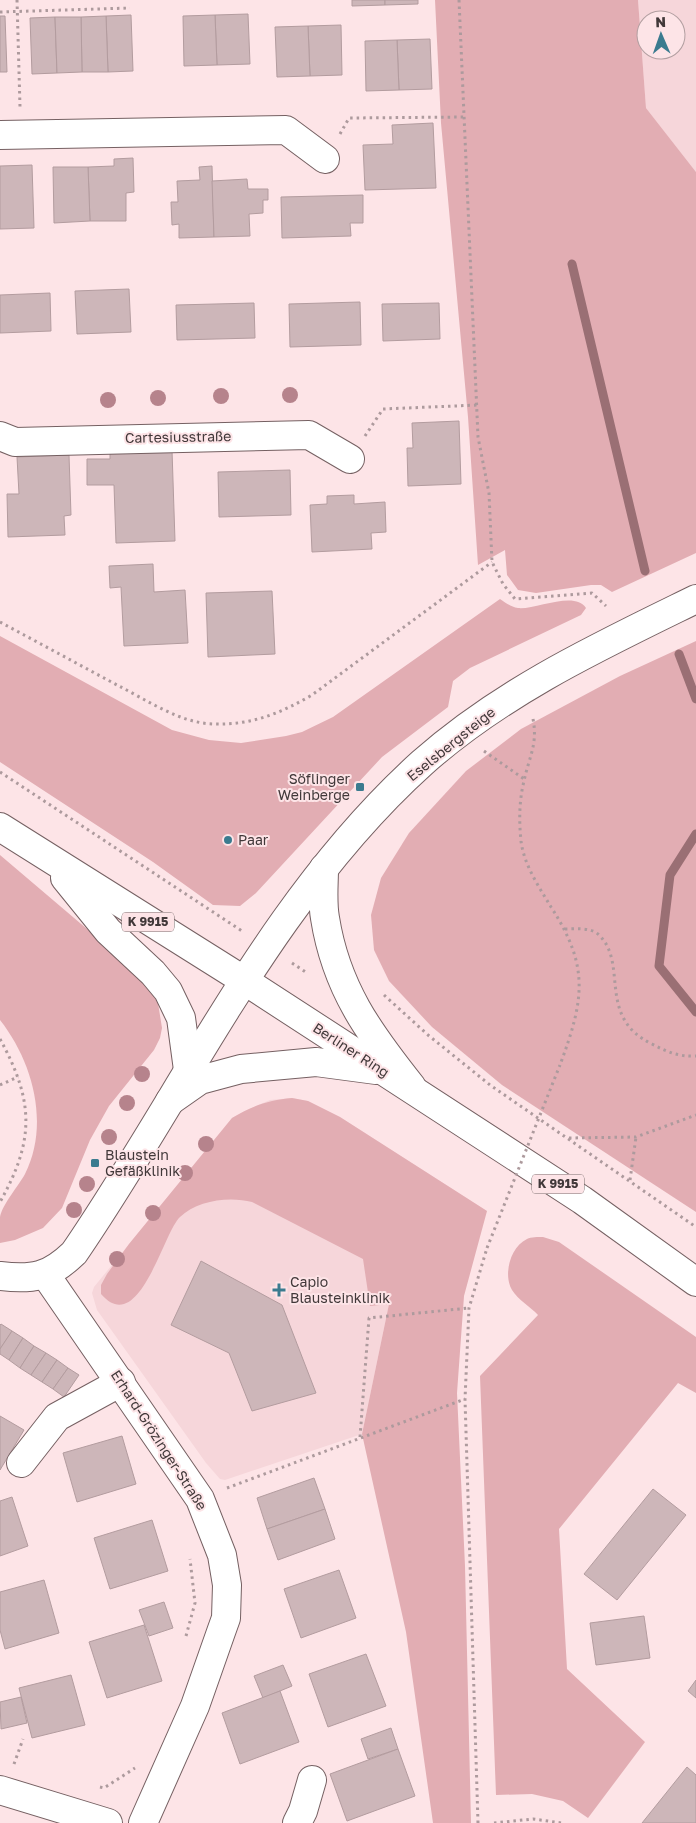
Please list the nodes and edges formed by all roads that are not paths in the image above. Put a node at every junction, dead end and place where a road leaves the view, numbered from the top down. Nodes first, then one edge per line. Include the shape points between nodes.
1 (10, 135) edge
2 (325, 159) road end
3 (0, 436) edge
4 (350, 459) road end
5 (696, 600) edge
6 (0, 827) edge
7 (52, 862) junction
8 (324, 868) junction
9 (246, 981) junction
10 (188, 1070) junction
11 (383, 1070) junction
12 (415, 1091) junction
13 (170, 1101) junction
14 (46, 1274) junction
15 (0, 1276) edge
16 (696, 1282) edge
17 (121, 1382) junction
18 (21, 1463) dead end
19 (312, 1780) dead end
20 (0, 1790) edge
21 (108, 1823) edge
22 (143, 1823) edge
23 (297, 1823) edge

1 - 2 street via 286,130
3 - 4 street, Cartesiusstraße via 15,442 309,435
5 - 8 street, Eselsbergsteige via 526,686 466,728 422,763
6 - 7 street, Berliner Ring / K 9915
7 - 9 street, Berliner Ring / K 9915
7 - 10 street via 108,931 168,991 181,1018
8 - 9 street, Eselsbergsteige via 295,905
8 - 12 street via 324,917 337,972 376,1042
9 - 10 street, Eselsbergsteige
9 - 11 street, Berliner Ring / K 9915
10 - 13 street, Eselsbergsteige
11 - 12 street, Berliner Ring / K 9915
11 - 13 street via 316,1062 241,1069 200,1080
12 - 16 street, Berliner Ring / K 9915 via 582,1200
13 - 14 street via 74,1253
14 - 15 street via 21,1278
14 - 17 street, Erhard-Grözinger-Straße
17 - 18 street via 57,1417
17 - 22 street, Erhard-Grözinger-Straße via 200,1499 222,1555 227,1585 226,1618 195,1706
19 - 23 street
20 - 21 street

